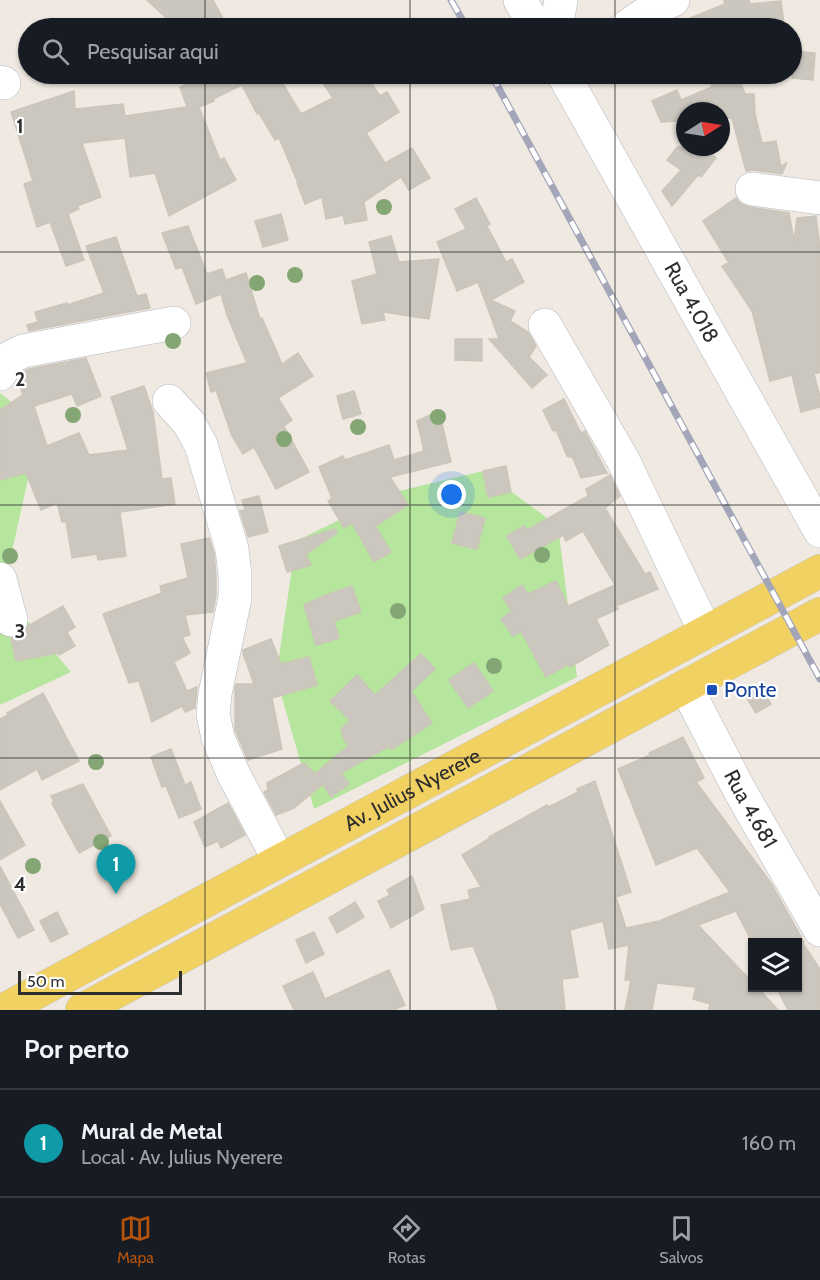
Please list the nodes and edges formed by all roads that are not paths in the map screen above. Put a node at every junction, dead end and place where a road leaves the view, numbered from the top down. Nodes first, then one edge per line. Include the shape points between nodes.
1 (520, 0) edge
2 (561, 0) edge
3 (673, 0) edge
4 (530, 18) edge
5 (557, 18) edge
6 (639, 18) edge
7 (575, 84) edge
8 (752, 189) dead end
9 (820, 198) edge
10 (174, 323) dead end
11 (545, 325) dead end
12 (0, 374) edge
13 (169, 402) dead end
14 (820, 531) edge
15 (820, 571) edge
16 (0, 579) edge
17 (820, 614) edge
18 (11, 620) dead end
19 (706, 633) junction
20 (686, 687) junction
21 (279, 860) junction
22 (820, 930) edge
23 (4, 1010) edge
24 (82, 1010) edge

1 - 4 street
2 - 5 street
3 - 6 street
7 - 14 street, Rua 4.018
8 - 9 street
10 - 12 street via 23,351 9,358
11 - 19 street via 622,460
13 - 21 street via 189,423 201,445 232,549 235,598 213,714 218,738
15 - 19 main road, Av. Julius Nyerere
16 - 18 street
17 - 20 main road, Av. Julius Nyerere
19 - 21 main road, Av. Julius Nyerere
20 - 22 street, Rua 4.681
20 - 24 main road, Av. Julius Nyerere
21 - 23 main road, Av. Julius Nyerere

